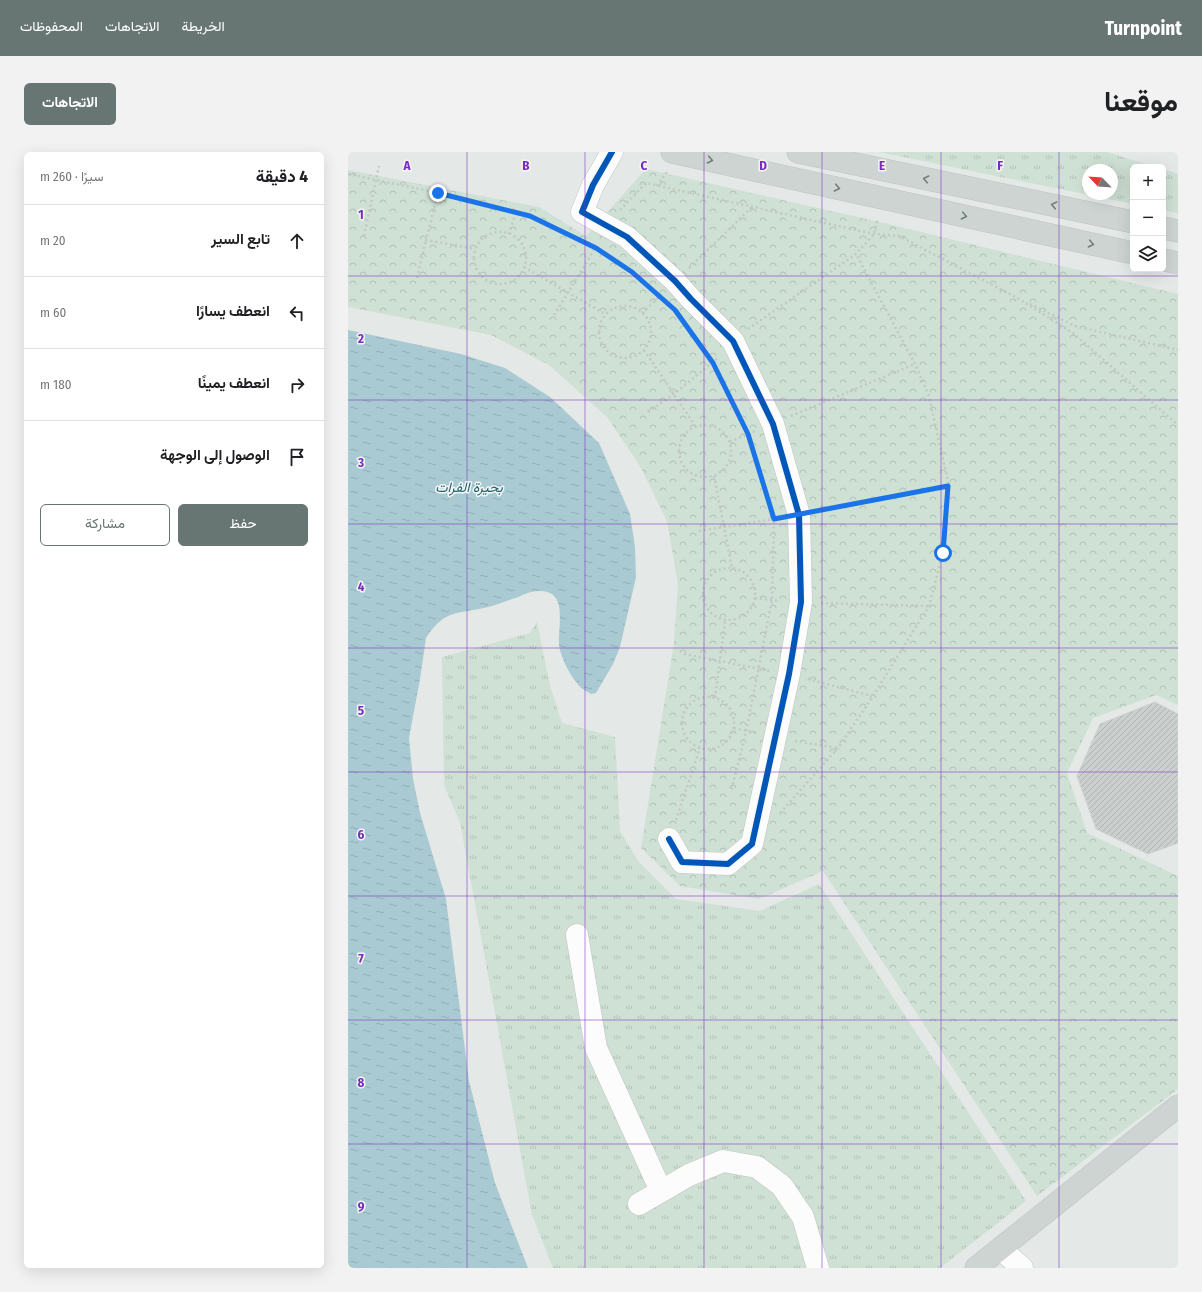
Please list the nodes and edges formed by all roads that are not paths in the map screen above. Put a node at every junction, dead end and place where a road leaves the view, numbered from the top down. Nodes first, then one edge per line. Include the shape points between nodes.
1 (612, 152) edge
2 (672, 152) edge
3 (798, 152) edge
4 (1130, 221) edge
5 (1166, 229) edge
6 (1178, 231) edge
7 (1130, 252) edge
8 (1166, 261) edge
9 (1178, 263) edge
10 (669, 838) road end
11 (577, 936) dead end
12 (1178, 1106) edge
13 (661, 1191) junction
14 (639, 1204) dead end
15 (1001, 1249) junction
16 (818, 1268) edge
17 (976, 1268) edge
18 (1022, 1268) edge

1 - 10 street via 582,212 627,237 675,281 734,342 773,424 799,515 801,602 789,674 752,844 728,864 682,862
2 -> 7 main road
4 -> 3 main road
5 - 6 main road
8 - 9 main road
11 - 13 street via 596,1048
12 - 15 main road
13 - 14 street
13 - 16 street via 689,1175 723,1161 757,1167 782,1186 803,1217
15 - 17 main road
15 - 18 street

